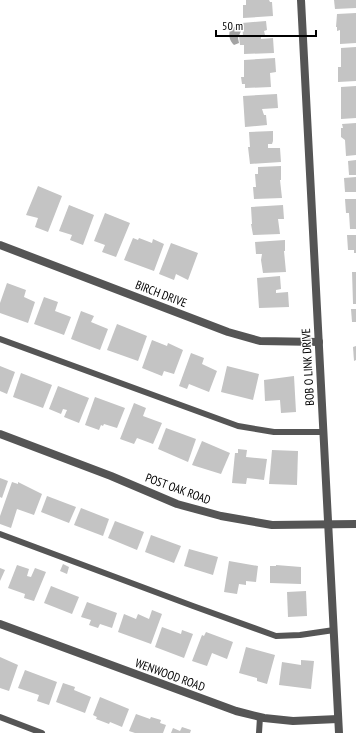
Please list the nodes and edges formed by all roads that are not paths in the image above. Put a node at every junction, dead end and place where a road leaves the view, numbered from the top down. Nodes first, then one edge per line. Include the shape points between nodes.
1 (302, 0) edge
2 (0, 245) edge
3 (0, 339) edge
4 (319, 342) junction
5 (324, 432) junction
6 (0, 434) edge
7 (356, 524) edge
8 (329, 525) junction
9 (0, 534) edge
10 (0, 624) edge
11 (334, 630) junction
12 (0, 717) edge
13 (260, 717) junction
14 (338, 719) junction
15 (42, 733) edge
16 (259, 733) edge
17 (339, 733) edge

1 - 4 street, BOB O LINK DRIVE
2 - 4 street, BIRCH DRIVE via 228,332 260,341
3 - 5 lane via 238,426 274,432
4 - 5 street, BOB O LINK DRIVE
5 - 8 street, BOB O LINK DRIVE
6 - 8 street, POST OAK ROAD via 177,504 220,516 272,525
7 - 8 street, POST OAK ROAD
8 - 11 street, BOB O LINK DRIVE
9 - 11 lane via 276,636
10 - 13 street, WENWOOD ROAD via 236,712
11 - 14 street, BOB O LINK DRIVE
12 - 15 lane
13 - 14 street, WENWOOD ROAD via 293,721
13 - 16 lane
14 - 17 street, BOB O LINK DRIVE

